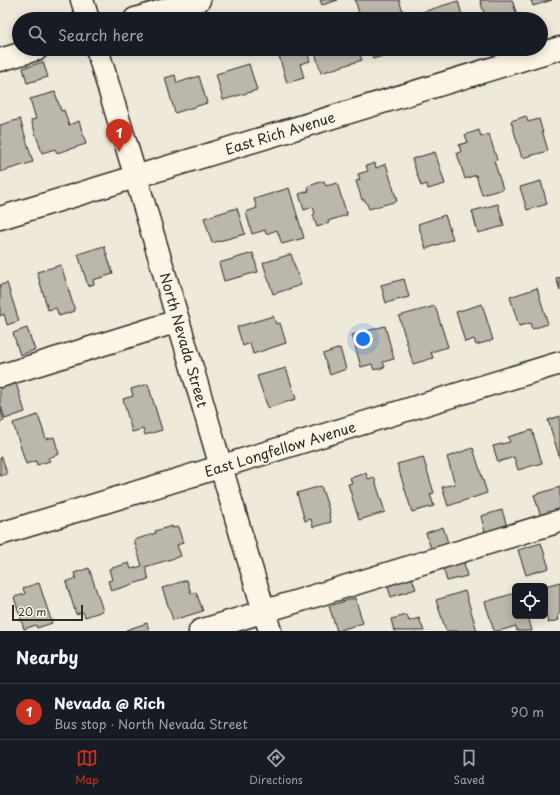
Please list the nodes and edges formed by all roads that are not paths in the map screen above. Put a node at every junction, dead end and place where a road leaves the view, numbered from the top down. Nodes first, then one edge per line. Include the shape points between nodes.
1 (82, 0) edge
2 (199, 0) edge
3 (86, 12) edge
4 (159, 12) edge
5 (560, 48) edge
6 (548, 52) edge
7 (13, 56) edge
8 (99, 56) edge
9 (534, 56) edge
10 (0, 60) edge
11 (136, 177) junction
12 (0, 218) edge
13 (178, 321) junction
14 (560, 363) edge
15 (0, 376) edge
16 (220, 467) junction
17 (560, 521) edge
18 (0, 534) edge
19 (267, 621) edge
20 (200, 631) edge

1 - 3 street
2 - 4 street
5 - 6 street, East Rich Avenue
7 - 10 street
8 - 11 street, North Nevada Street
9 - 11 street, East Rich Avenue
11 - 12 street, East Rich Avenue
11 - 13 street, North Nevada Street
13 - 15 street
13 - 16 street, North Nevada Street
14 - 16 street, East Longfellow Avenue
16 - 18 street, East Longfellow Avenue
16 - 19 street, North Nevada Street
17 - 19 street
19 - 20 street

